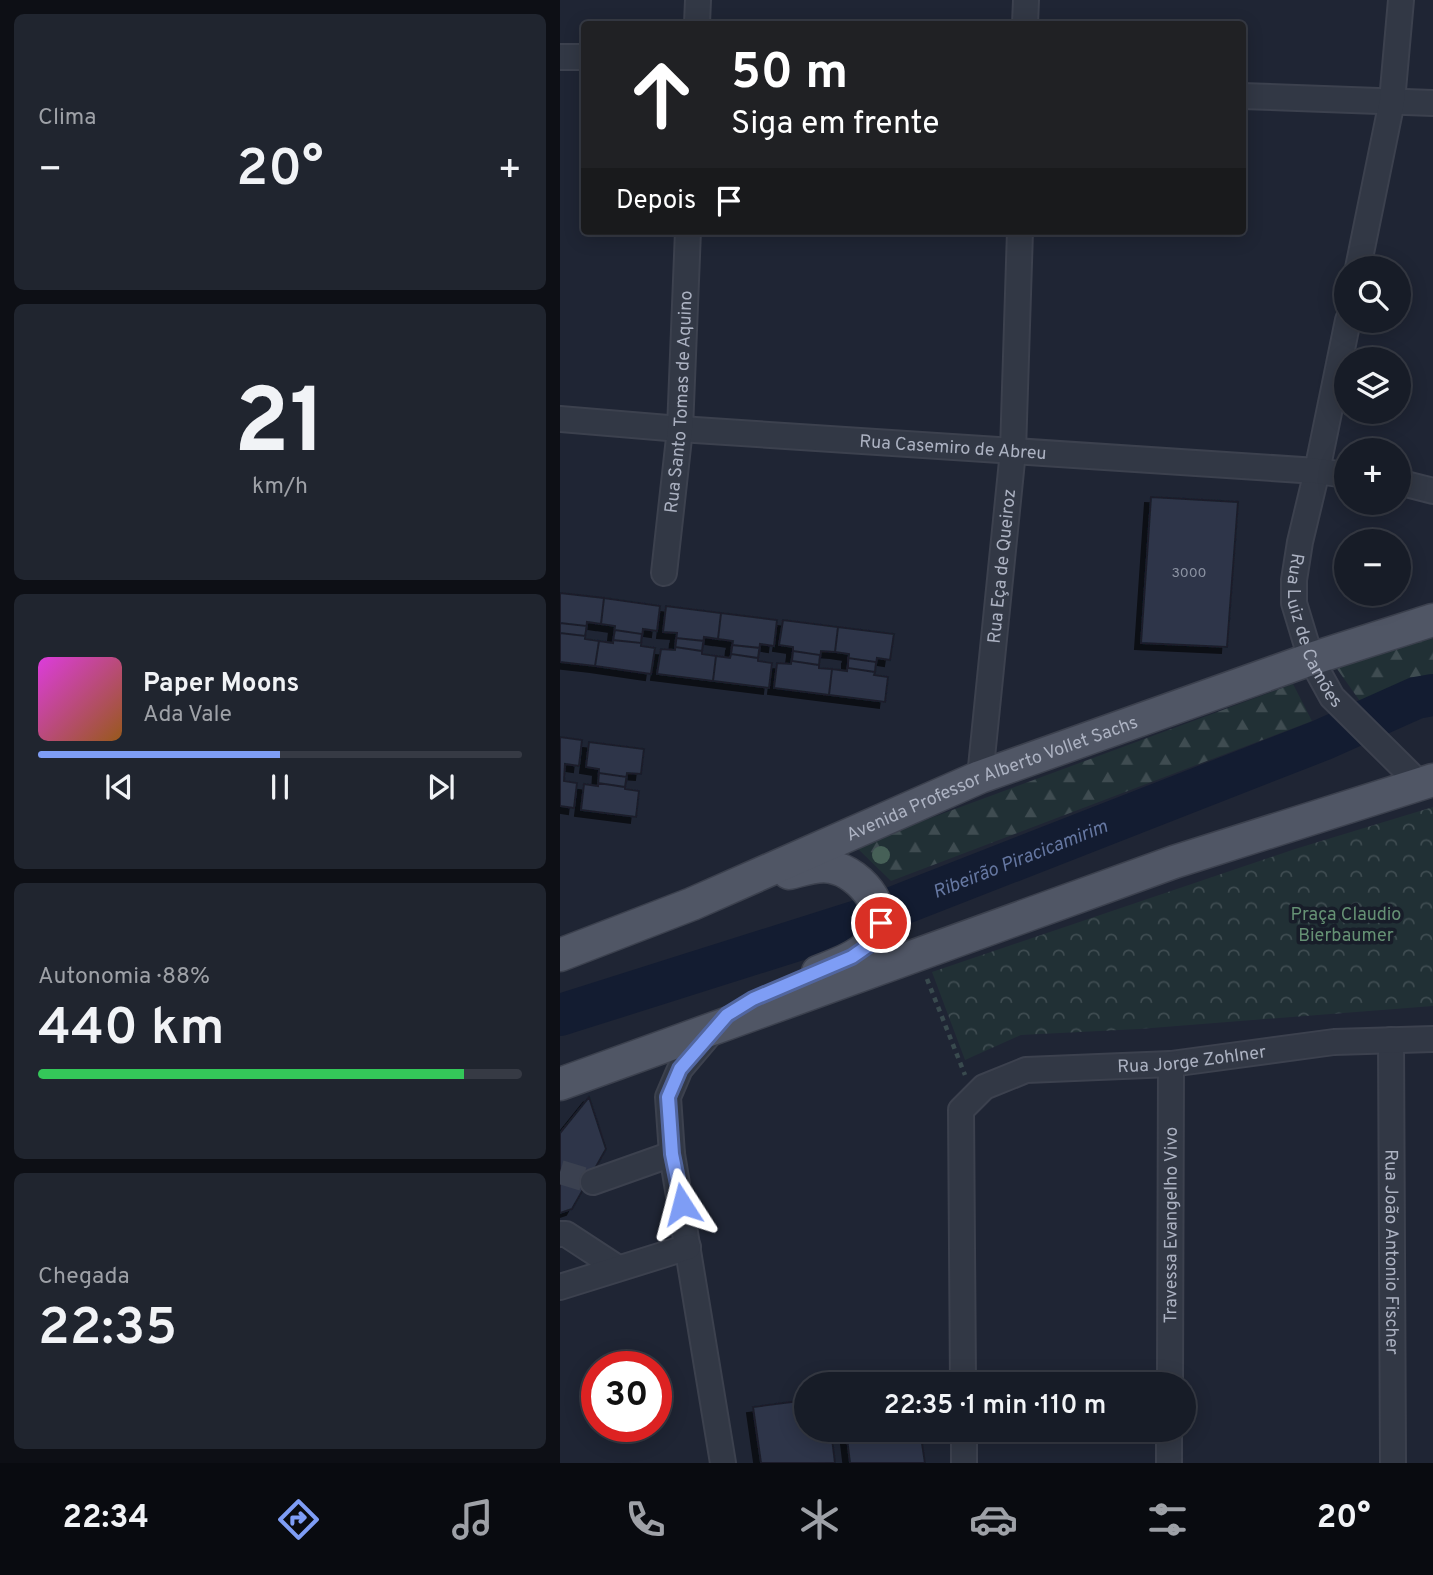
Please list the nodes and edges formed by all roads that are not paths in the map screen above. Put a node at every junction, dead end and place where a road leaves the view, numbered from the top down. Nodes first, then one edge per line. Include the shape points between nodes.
1 (698, 0) edge
2 (1026, 0) edge
3 (1401, 0) edge
4 (696, 21) edge
5 (1025, 21) edge
6 (560, 57) edge
7 (581, 58) edge
8 (1246, 96) edge
9 (1392, 101) junction
10 (1433, 103) edge
11 (688, 235) edge
12 (1020, 235) edge
13 (1361, 256) edge
14 (1345, 333) edge
15 (560, 419) edge
16 (680, 429) junction
17 (1013, 451) junction
18 (1317, 471) junction
19 (1334, 473) edge
20 (1411, 485) edge
21 (1433, 491) edge
22 (664, 573) dead end
23 (1433, 620) edge
24 (1311, 659) junction
25 (980, 777) junction
26 (1426, 781) edge
27 (692, 904) junction
28 (560, 954) edge
29 (713, 1030) junction
30 (1433, 1039) edge
31 (1391, 1040) junction
32 (1171, 1064) junction
33 (560, 1084) edge
34 (672, 1154) junction
35 (593, 1182) tunnel mouth
36 (560, 1234) edge
37 (688, 1247) junction
38 (618, 1268) junction
39 (560, 1287) edge
40 (963, 1372) edge
41 (1170, 1372) edge
42 (964, 1442) edge
43 (1169, 1442) edge
44 (723, 1463) edge
45 (964, 1463) edge
46 (1169, 1463) edge
47 (1393, 1463) edge

1 - 4 street
2 - 5 street
3 - 9 street
6 - 7 street
8 - 9 street
9 - 10 street
9 - 13 street
11 - 16 street, Rua Santo Tomas de Aquino
12 - 17 street, Rua Eça de Queiroz
14 - 18 street, Rua Luiz de Camões
15 - 16 street, Rua Casemiro de Abreu
16 - 17 street, Rua Casemiro de Abreu
16 - 22 street, Rua Santo Tomas de Aquino
17 - 18 street, Rua Casemiro de Abreu
17 - 25 street, Rua Eça de Queiroz
18 - 19 street, Rua Casemiro de Abreu
18 - 24 street, Rua Luiz de Camões via 1294,580 1294,603
20 - 21 street
23 - 24 main road, Avenida Professor Alberto Vollet Sachs
24 - 25 main road, Avenida Professor Alberto Vollet Sachs
24 - 26 street, Rua Luiz de Camões via 1332,696 1396,761
25 - 27 main road, Avenida Professor Alberto Vollet Sachs
26 - 29 main road via 1174,862
27 - 28 main road, Avenida Professor Alberto Vollet Sachs
27 - 29 main road via 814,867 848,873 878,904 881,923 872,943 852,957 753,999
29 - 33 main road
29 - 34 street via 680,1069 668,1097
30 - 31 street, Rua Jorge Zohlner
31 - 32 street, Rua Jorge Zohlner via 1334,1042
31 - 47 street, Rua João Antonio Fischer
32 - 40 street, Rua Jorge Zohlner via 1026,1070 984,1087 968,1103
32 - 41 street, Travessa Evangelho Vivo
34 - 35 street
34 - 37 street
36 - 38 street
37 - 38 street
37 - 44 street
38 - 39 street
42 - 45 street
43 - 46 street

